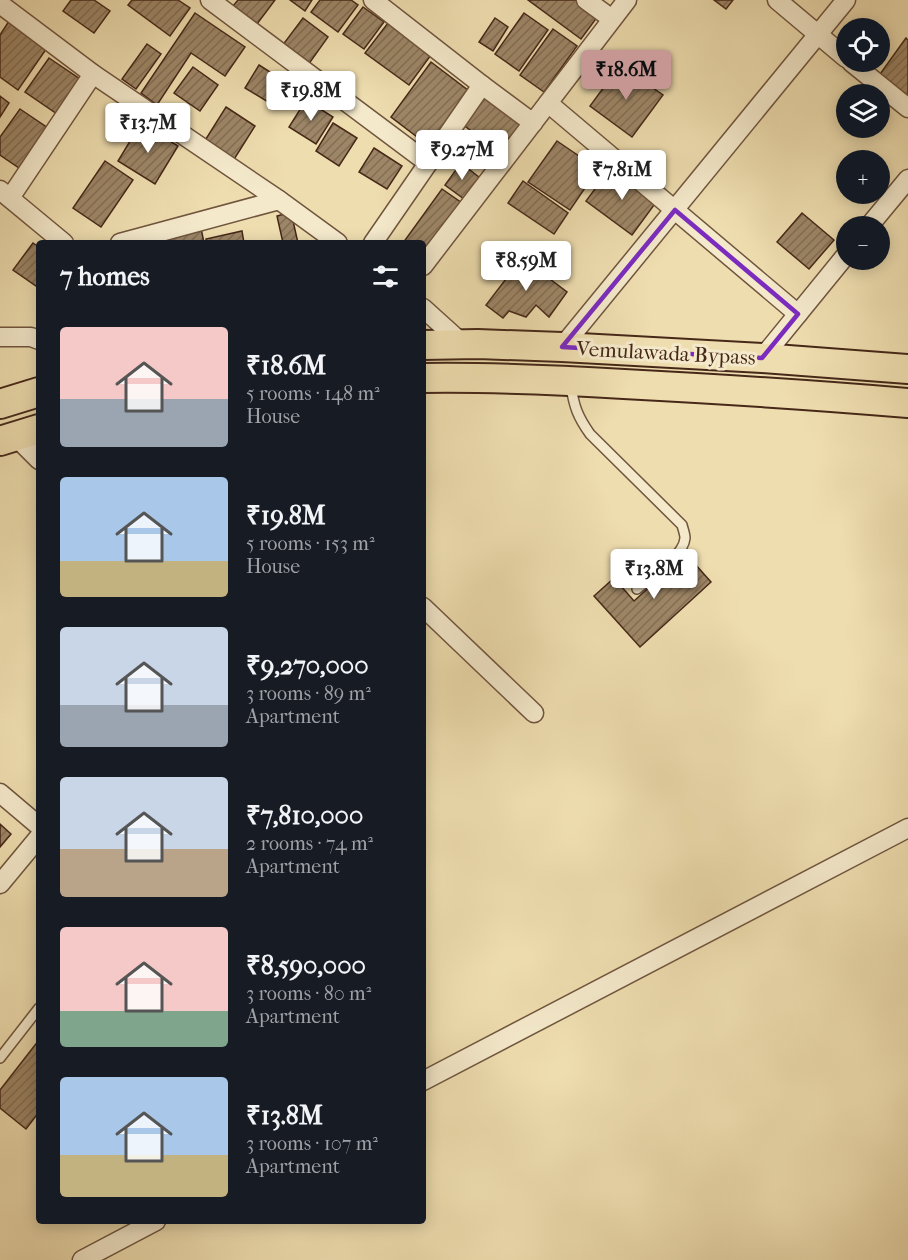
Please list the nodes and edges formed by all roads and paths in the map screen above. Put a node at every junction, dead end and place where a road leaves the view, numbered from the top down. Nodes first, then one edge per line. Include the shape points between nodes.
1 (210, 0) edge
2 (373, 0) edge
3 (586, 0) edge
4 (627, 0) edge
5 (777, 0) edge
6 (846, 0) edge
7 (0, 4) edge
8 (612, 19) junction
9 (818, 35) junction
10 (836, 50) edge
11 (863, 72) edge
12 (93, 74) junction
13 (482, 85) junction
14 (548, 103) junction
15 (908, 108) edge
16 (533, 123) junction
17 (428, 162) junction
18 (908, 179) edge
19 (5, 194) edge
20 (279, 200) junction
21 (675, 210) junction
22 (877, 216) edge
23 (60, 240) edge
24 (131, 240) edge
25 (334, 240) edge
26 (375, 240) edge
27 (426, 262) edge
28 (836, 267) edge
29 (426, 311) edge
30 (798, 314) junction
31 (0, 337) edge
32 (36, 339) edge
33 (426, 345) edge
34 (464, 345) junction
35 (562, 347) junction
36 (762, 358) junction
37 (908, 369) edge
38 (426, 378) edge
39 (570, 381) junction
40 (36, 393) edge
41 (908, 403) edge
42 (0, 404) edge
43 (18, 435) edge
44 (36, 456) edge
45 (637, 589) dead end
46 (426, 610) edge
47 (534, 713) dead end
48 (0, 793) edge
49 (36, 823) edge
50 (908, 828) edge
51 (36, 841) edge
52 (0, 884) edge
53 (36, 1012) edge
54 (0, 1058) edge
55 (426, 1079) edge
56 (150, 1224) edge
57 (82, 1260) edge

1 - 17 street
2 - 13 street
3 - 8 street
4 - 8 street
5 - 9 street
6 - 9 street
7 - 12 street
8 - 14 street
9 - 10 street
9 - 21 street
11 - 15 street
12 - 19 street
12 - 20 street
13 - 16 street
13 - 17 street
14 - 16 street
14 - 21 street
16 - 27 street
17 - 26 street
18 - 22 street
19 - 23 street
20 - 24 street
20 - 25 street
21 - 30 street
21 - 35 street
28 - 30 street
29 - 34 street
30 - 36 street
31 - 32 street
33 - 34 main road, Vemulawada Bypass
34 - 35 main road, Vemulawada Bypass
35 - 36 main road, Vemulawada Bypass
36 - 37 main road, Vemulawada Bypass
38 - 39 main road, Vemulawada Bypass
39 - 41 main road, Vemulawada Bypass
39 - 45 lane via 579,419 682,525 686,536 678,555
40 - 42 main road
43 - 44 street
46 - 47 street
48 - 49 street
50 - 55 street
51 - 52 street
53 - 54 lane
56 - 57 street

